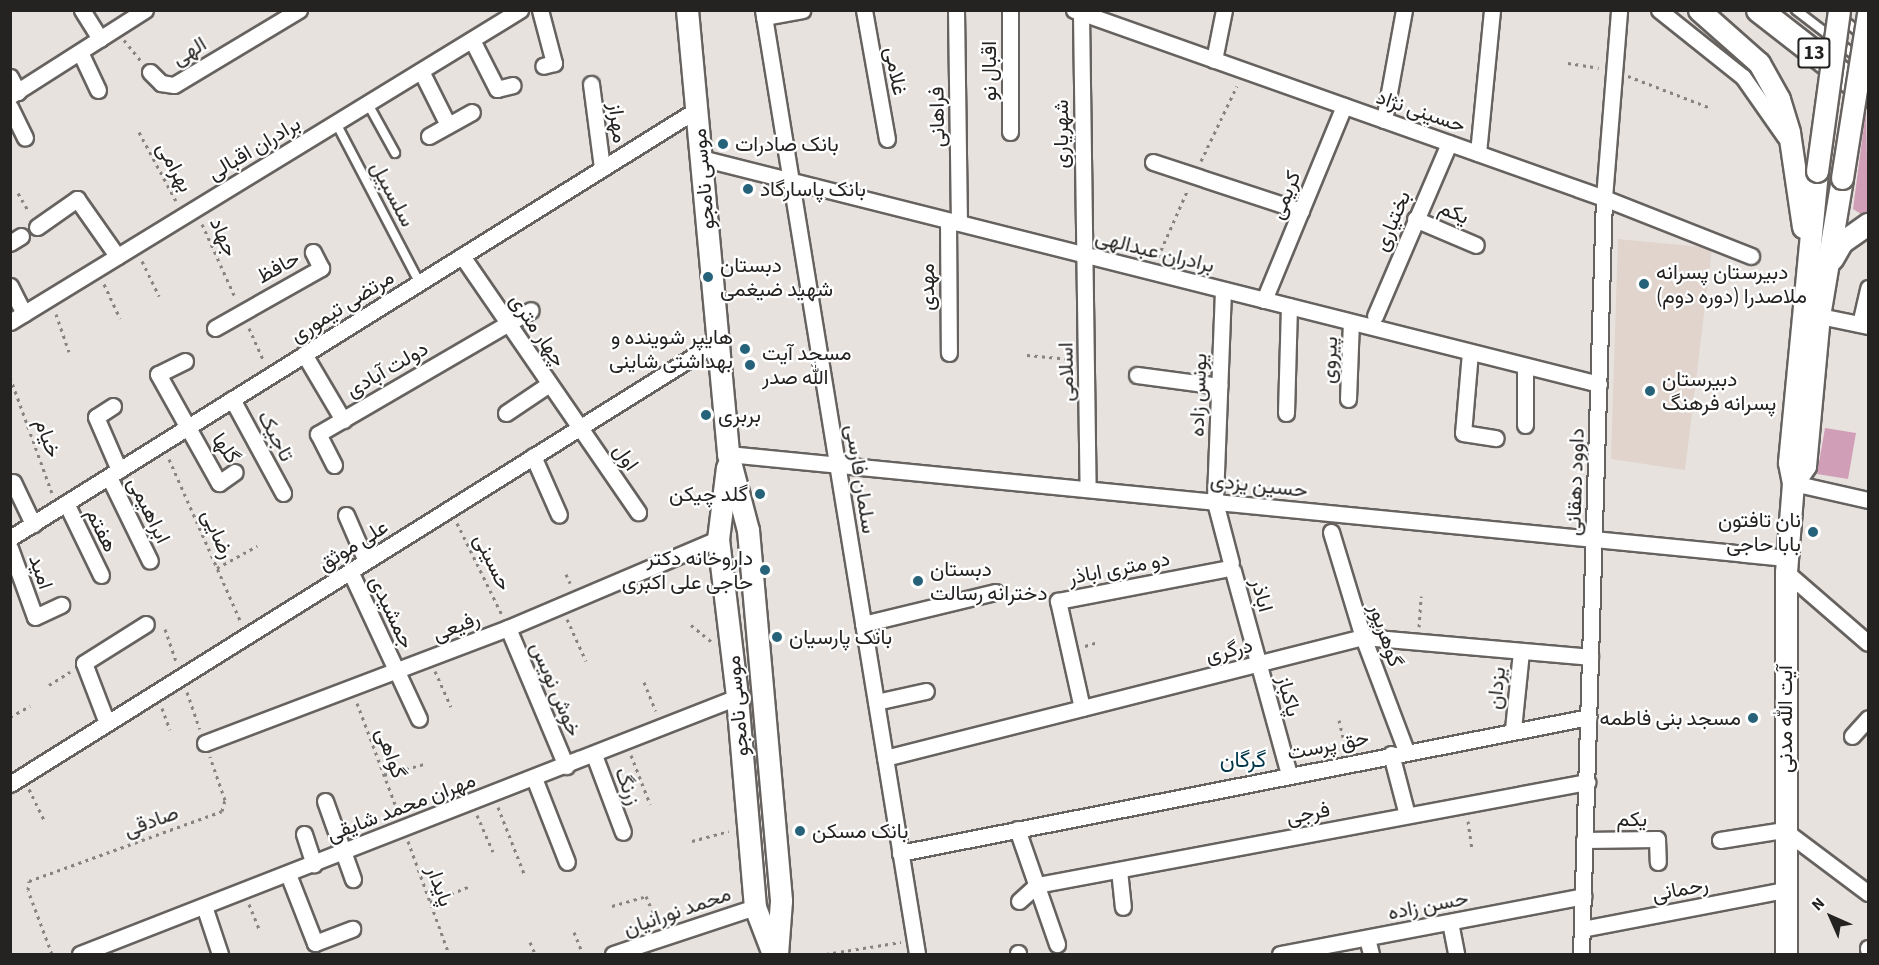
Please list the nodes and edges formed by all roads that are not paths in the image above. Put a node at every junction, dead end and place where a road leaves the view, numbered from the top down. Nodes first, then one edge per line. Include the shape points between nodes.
1 (82, 10) edge
2 (145, 10) edge
3 (299, 10) edge
4 (520, 10) edge
5 (540, 10) edge
6 (687, 10) edge
7 (802, 10) edge
8 (864, 10) edge
9 (956, 10) edge
10 (1010, 10) edge
11 (1224, 10) edge
12 (1404, 10) edge
13 (1492, 10) edge
14 (1619, 10) edge
15 (1659, 10) edge
16 (1699, 10) edge
17 (1759, 10) edge
18 (1796, 10) edge
19 (1830, 10) edge
20 (1839, 10) edge
21 (1858, 10) edge
22 (1078, 12) edge
23 (764, 14) edge
24 (1869, 14) edge
25 (1869, 19) edge
26 (100, 39) junction
27 (1869, 39) edge
28 (472, 40) junction
29 (80, 52) junction
30 (1214, 60) junction
31 (1869, 65) edge
32 (543, 66) dead end
33 (421, 71) junction
34 (150, 72) road end
35 (10, 77) edge
36 (591, 84) dead end
37 (513, 85) dead end
38 (98, 90) dead end
39 (14, 94) edge
40 (1869, 94) edge
41 (368, 104) junction
42 (1344, 106) junction
43 (10, 107) edge
44 (696, 110) junction
45 (472, 112) dead end
46 (1384, 120) junction
47 (336, 123) junction
48 (448, 125) junction
49 (1010, 132) dead end
50 (429, 136) dead end
51 (26, 138) dead end
52 (887, 139) dead end
53 (1449, 143) junction
54 (1791, 147) junction
55 (395, 153) dead end
56 (1478, 153) junction
57 (701, 158) junction
58 (1153, 162) dead end
59 (602, 168) junction
60 (791, 181) junction
61 (1604, 198) junction
62 (1300, 211) junction
63 (1415, 219) junction
64 (954, 222) junction
65 (1869, 224) edge
66 (37, 226) road end
67 (1476, 245) dead end
68 (313, 252) dead end
69 (1082, 255) junction
70 (117, 256) junction
71 (462, 256) junction
72 (1751, 256) dead end
73 (1817, 270) junction
74 (419, 282) junction
75 (10, 286) edge
76 (1869, 288) edge
77 (1223, 290) junction
78 (1264, 300) junction
79 (1289, 306) junction
80 (531, 310) dead end
81 (1811, 314) junction
82 (1375, 316) dead end
83 (17, 318) edge
84 (1351, 322) junction
85 (508, 323) junction
86 (1864, 325) edge
87 (215, 328) dead end
88 (718, 341) junction
89 (1470, 352) junction
90 (949, 353) dead end
91 (304, 354) junction
92 (186, 361) dead end
93 (1525, 366) junction
94 (1137, 375) dead end
95 (549, 384) junction
96 (1599, 384) junction
97 (1219, 386) junction
98 (232, 399) junction
99 (1348, 399) dead end
100 (113, 406) dead end
101 (506, 413) dead end
102 (1286, 413) dead end
103 (343, 420) junction
104 (1525, 425) dead end
105 (188, 427) junction
106 (579, 427) junction
107 (1496, 438) dead end
108 (728, 454) junction
109 (533, 456) junction
110 (334, 465) dead end
111 (837, 465) junction
112 (235, 472) dead end
113 (114, 473) junction
114 (13, 482) dead end
115 (1793, 483) junction
116 (1088, 489) junction
117 (282, 493) dead end
118 (1868, 497) edge
119 (1215, 502) junction
120 (62, 506) junction
121 (638, 512) dead end
122 (559, 514) dead end
123 (346, 515) dead end
124 (33, 524) junction
125 (1331, 532) dead end
126 (10, 538) edge
127 (718, 538) junction
128 (1594, 539) junction
129 (10, 548) edge
130 (150, 561) dead end
131 (366, 561) junction
132 (1786, 565) junction
133 (1230, 568) junction
134 (350, 571) junction
135 (101, 575) dead end
136 (995, 592) dead end
137 (61, 604) dead end
138 (146, 624) dead end
139 (863, 624) junction
140 (508, 628) junction
141 (1364, 637) junction
142 (1867, 638) edge
143 (1521, 651) junction
144 (1590, 657) junction
145 (1258, 664) junction
146 (396, 671) junction
147 (926, 691) dead end
148 (763, 695) junction
149 (737, 697) junction
150 (876, 702) junction
151 (1082, 708) junction
152 (1588, 717) junction
153 (1869, 718) edge
154 (419, 719) dead end
155 (107, 723) junction
156 (1513, 729) junction
157 (1852, 736) dead end
158 (206, 743) road end
159 (1399, 752) junction
160 (594, 755) junction
161 (885, 759) junction
162 (566, 766) junction
163 (1289, 774) junction
164 (534, 778) junction
165 (17, 780) edge
166 (1587, 782) junction
167 (326, 801) dead end
168 (1407, 815) junction
169 (1017, 829) junction
170 (1784, 830) junction
171 (623, 832) dead end
172 (304, 834) dead end
173 (1584, 840) junction
174 (1720, 840) dead end
175 (343, 852) junction
176 (900, 852) junction
177 (567, 862) dead end
178 (1658, 862) dead end
179 (314, 864) junction
180 (1119, 870) junction
181 (288, 874) junction
182 (352, 879) dead end
183 (1037, 885) junction
184 (1785, 890) junction
185 (1869, 893) edge
186 (1583, 896) junction
187 (1019, 901) dead end
188 (204, 906) junction
189 (755, 907) junction
190 (1123, 907) dead end
191 (1450, 922) junction
192 (352, 928) dead end
193 (1582, 929) junction
194 (1367, 938) junction
195 (1057, 944) dead end
196 (916, 947) edge
197 (117, 948) edge
198 (80, 954) edge
199 (220, 954) edge
200 (613, 954) edge
201 (775, 954) edge
202 (1280, 954) edge
203 (1371, 954) edge
204 (1456, 954) edge
205 (1581, 954) edge
206 (1786, 954) edge

1 - 26 street
2 - 26 street
3 - 34 street, الهی via 174,85 161,83
4 - 28 street, برادران اقبالی
5 - 32 street via 554,63
6 - 44 main road, موسی نامجو
7 - 23 street
8 - 52 street, غلامی
9 - 64 street, فراهانی
10 - 49 street, اقبال نو
11 - 30 street
12 - 46 street
13 - 56 street
14 - 61 street, داوود دهقانی
15 - 54 street via 1743,77
16 - 54 main road via 1759,63 1779,99
17 - 40 highway, 13
18 - 31 lane
19 - 27 lane
20 - 73 main road, آیت الله مدنی, bridge via 1817,171
21 - 25 highway
22 - 30 street, حسینی نژاد
22 - 69 street, شهریاری
23 - 60 street, سلمان فارسی
24 - 73 main road, آیت الله مدنی, bridge via 1842,178
26 - 29 street
28 - 33 street, برادران اقبالی
28 - 37 street via 497,89
29 - 38 street
29 - 39 street
30 - 42 street, حسینی نژاد
33 - 41 street, برادران اقبالی
33 - 48 street
35 - 39 street
36 - 59 street, مهراز
41 - 47 street, برادران اقبالی
41 - 55 lane
42 - 46 street, حسینی نژاد
42 - 62 street, کریمی
43 - 51 street
44 - 57 main road, موسی نامجو
44 - 59 street, مرتضی تیموری
45 - 48 street
46 - 53 street, حسینی نژاد
47 - 70 street, برادران اقبالی
47 - 74 lane, سلسبیل
48 - 50 street
53 - 56 street, حسینی نژاد
53 - 63 street, بختیاری
54 - 73 main road
56 - 61 street, حسینی نژاد
57 - 60 street, برادران عبدالهی
57 - 88 main road, موسی نامجو
58 - 62 street
59 - 71 street, مرتضی تیموری
60 - 64 street, برادران عبدالهی
60 - 111 street, سلمان فارسی
61 - 72 street, حسینی نژاد
61 - 96 street, داوود دهقانی
62 - 78 street, کریمی
63 - 67 street, یکم
63 - 82 street, بختیاری
64 - 69 street, برادران عبدالهی
64 - 90 street, مهدی
65 - 73 main road via 1842,242
66 - 70 street via 77,199
68 - 87 street, حافظ via 321,268
69 - 77 street, برادران عبدالهی
69 - 116 street, اسلامی
70 - 83 street, برادران اقبالی
71 - 74 street, مرتضی تیموری
71 - 85 street, چهار متری
73 - 81 main road, آیت الله مدنی
74 - 91 street, مرتضی تیموری
75 - 83 street
76 - 86 street
77 - 78 street, برادران عبدالهی
77 - 97 street, یونس زاده
78 - 79 street, برادران عبدالهی
79 - 84 street, برادران عبدالهی
79 - 102 street
80 - 85 street, دولت آبادی
81 - 86 street
81 - 115 main road, آیت الله مدنی via 1805,466
84 - 89 street, برادران عبدالهی
84 - 99 street, پیروی
85 - 95 street, چهار متری
85 - 103 street, دولت آبادی
88 - 106 street, علی موثق
88 - 108 main road, موسی نامجو
89 - 93 street, برادران عبدالهی
89 - 107 street via 1463,433
91 - 98 street, مرتضی تیموری
91 - 103 street
92 - 105 street via 158,374
93 - 96 street, برادران عبدالهی
93 - 104 street
94 - 97 street
95 - 101 street
95 - 106 street, چهار متری
96 - 128 street, داوود دهقانی
97 - 119 street, یونس زاده
98 - 105 street, مرتضی تیموری
98 - 117 street, تاجیک
100 - 113 street, ابراهیمی via 96,417
103 - 110 street, دولت آبادی via 318,435
105 - 112 street, گلها via 219,483
105 - 113 street, مرتضی تیموری
106 - 109 street, علی موثق
106 - 121 street, اول
108 - 111 street, حسین یزدی
108 - 127 main road, موسی نامجو
108 - 148 main road, موسی نامجو via 748,530
109 - 122 street
109 - 131 street, علی موثق
111 - 116 street, حسین یزدی
111 - 139 street, سلمان فارسی
113 - 120 street, مرتضی تیموری
113 - 130 street, ابراهیمی
114 - 124 street
115 - 118 street
115 - 132 main road, آیت الله مدنی
116 - 119 street, حسین یزدی
119 - 128 street, حسین یزدی
119 - 133 street, اباذر
120 - 124 street, مرتضی تیموری
120 - 135 street, هفتم
123 - 131 street
124 - 126 street, مرتضی تیموری
125 - 141 street, گوهرپور
127 - 140 street, رفیعی
127 - 149 main road, موسی نامجو
128 - 132 street, حسین یزدی
128 - 144 street, داوود دهقانی
129 - 137 street, امید via 35,617
131 - 134 street, علی موثق
132 - 142 street
132 - 170 main road, آیت الله مدنی
133 - 145 street, اباذر
133 - 151 street, دو متری اباذر via 1058,601
134 - 146 street, جمشیدی
134 - 155 street, علی موثق
136 - 139 street
138 - 155 street via 84,663
139 - 150 street, سلمان فارسی
140 - 146 street, رفیعی
140 - 162 street, خوش نویس
141 - 143 street, درگری
141 - 145 street, درگری
141 - 159 street, گوهرپور
143 - 144 street, درگری
143 - 156 street, یزدان
144 - 152 street, داوود دهقانی
145 - 151 street, درگری
145 - 163 street, پاکباز
146 - 154 street, جمشیدی
146 - 158 street, رفیعی
147 - 150 street
148 - 149 main road
148 - 201 main road, موسی نامجو via 781,901
149 - 160 street, مهران محمد شایقی
149 - 189 main road, موسی نامجو
150 - 161 street, سلمان فارسی
151 - 161 street, درگری
152 - 156 street, حق پرست
152 - 166 street, داوود دهقانی
153 - 157 street
155 - 165 street, علی موثق
156 - 159 street, حق پرست
159 - 163 street, حق پرست
159 - 168 street, گوهرپور
160 - 162 street, مهران محمد شایقی
160 - 171 street, زرنگ
161 - 176 street, سلمان فارسی
162 - 164 street, مهران محمد شایقی
163 - 169 street, حق پرست
164 - 175 street, مهران محمد شایقی
164 - 177 street
166 - 168 street, فرجی
166 - 173 street, داوود دهقانی
167 - 175 street
168 - 180 street, فرجی
169 - 176 street, حق پرست
169 - 183 street
170 - 174 street
170 - 184 main road, آیت الله مدنی
170 - 185 street
172 - 179 street
173 - 178 street, یکم via 1657,839
173 - 186 street, داوود دهقانی
175 - 179 street, مهران محمد شایقی
175 - 182 street
176 - 196 street, سلمان فارسی
179 - 181 street, مهران محمد شایقی
180 - 183 street, فرجی
180 - 190 street
181 - 188 street, مهران محمد شایقی
181 - 192 street via 315,943
183 - 187 street
183 - 195 street
184 - 193 street, رحمانی
184 - 206 main road, آیت الله مدنی
186 - 191 street, حسن زاده
186 - 193 street, داوود دهقانی
188 - 197 street, مهران محمد شایقی
188 - 199 street
189 - 200 street, محمد نورانیان
189 - 201 main road, موسی نامجو
191 - 194 street, حسن زاده
191 - 204 street
193 - 205 street, داوود دهقانی
194 - 202 street, حسن زاده
194 - 203 street
197 - 198 street, مهران محمد شایقی

